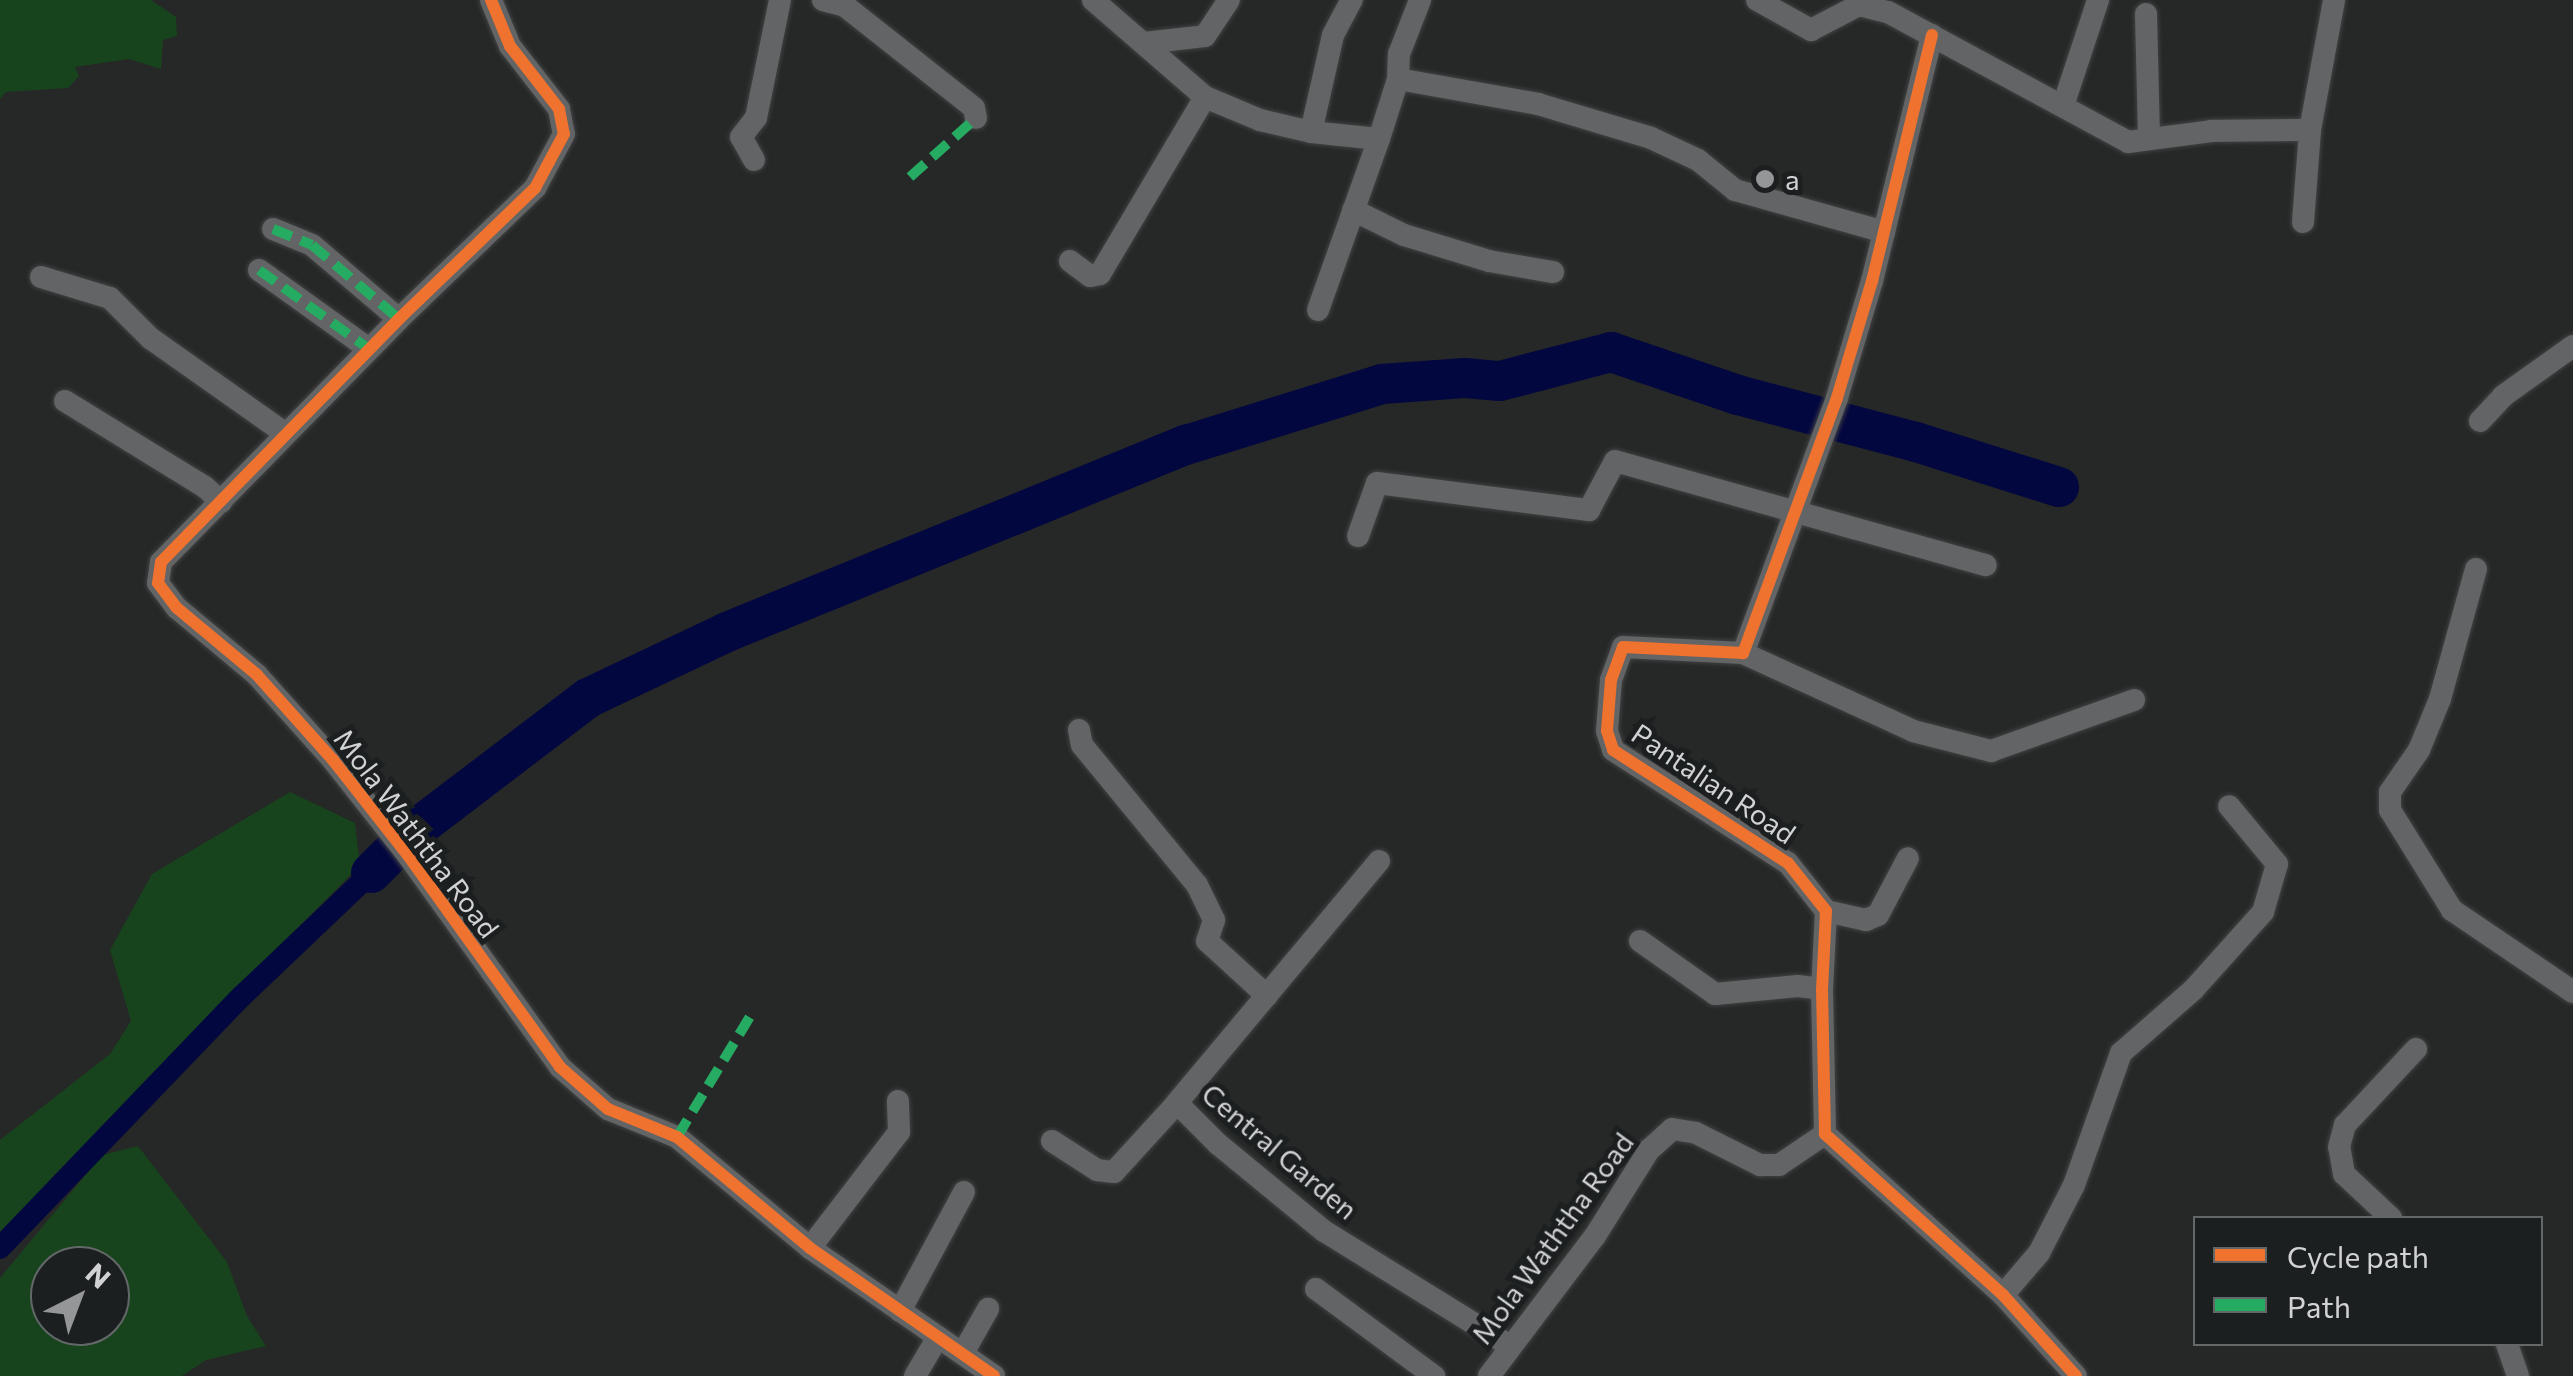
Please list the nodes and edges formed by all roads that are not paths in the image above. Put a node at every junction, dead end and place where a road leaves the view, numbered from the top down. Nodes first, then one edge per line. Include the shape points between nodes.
1 (491, 0) edge
2 (780, 0) edge
3 (822, 0) edge
4 (1093, 0) edge
5 (1229, 0) edge
6 (1352, 0) edge
7 (1420, 0) edge
8 (1757, 0) edge
9 (2098, 0) edge
10 (2334, 0) edge
11 (1889, 6) edge
12 (2146, 14) dead end
13 (1932, 34) junction
14 (1144, 44) junction
15 (1398, 80) junction
16 (1205, 97) junction
17 (2063, 106) junction
18 (976, 118) dead end
19 (2310, 130) junction
20 (1311, 132) junction
21 (1378, 138) junction
22 (2149, 140) junction
23 (754, 160) dead end
24 (1353, 210) junction
25 (2303, 222) dead end
26 (273, 229) dead end
27 (1884, 232) junction
28 (1070, 260) dead end
29 (260, 270) dead end
30 (1553, 272) dead end
31 (41, 277) dead end
32 (1318, 310) dead end
33 (399, 319) junction
34 (2573, 346) edge
35 (369, 350) junction
36 (65, 401) dead end
37 (2480, 421) dead end
38 (286, 434) junction
39 (220, 502) junction
40 (1797, 510) junction
41 (1358, 536) dead end
42 (1986, 564) dead end
43 (2476, 568) dead end
44 (1743, 653) junction
45 (2134, 700) dead end
46 (1079, 730) dead end
47 (2229, 806) dead end
48 (1908, 858) dead end
49 (1378, 861) dead end
50 (1826, 911) junction
51 (1640, 941) dead end
52 (1822, 989) junction
53 (2573, 992) edge
54 (1267, 996) junction
55 (2416, 1049) dead end
56 (898, 1101) dead end
57 (1177, 1103) junction
58 (1824, 1134) junction
59 (1052, 1142) dead end
60 (964, 1192) dead end
61 (2390, 1216) edge
62 (810, 1248) junction
63 (1316, 1289) dead end
64 (2003, 1296) junction
65 (988, 1308) dead end
66 (900, 1312) junction
67 (938, 1337) junction
68 (1510, 1346) junction
69 (2508, 1346) edge
70 (963, 1353) junction
71 (915, 1376) edge
72 (994, 1376) edge
73 (1434, 1376) edge
74 (1489, 1376) edge
75 (2076, 1376) edge
76 (2518, 1376) edge

1 - 33 street, Mola Waththa Road via 510,46 559,109 564,134 535,188
2 - 23 street via 756,118 741,137
3 - 18 street via 845,6 974,108
4 - 14 street
5 - 14 street via 1205,36
6 - 20 street via 1332,35
7 - 15 street via 1399,54
8 - 11 street via 1811,30 1860,5
9 - 17 street
10 - 19 street
11 - 13 street
12 - 22 street
13 - 17 street
13 - 27 street
14 - 16 street
15 - 21 street
15 - 27 street via 1538,104 1651,138 1698,160 1735,190
16 - 20 street
16 - 28 street via 1100,274 1090,276
17 - 22 street via 2128,142
19 - 22 street via 2211,131
19 - 25 street
20 - 21 street
21 - 24 street
24 - 30 street via 1472,256
24 - 32 street
26 - 33 street via 312,246
27 - 40 street
29 - 35 street
31 - 38 street via 110,298 150,338
33 - 35 street, Mola Waththa Road
34 - 37 street
35 - 38 street, Mola Waththa Road
36 - 39 street
38 - 39 street, Mola Waththa Road
39 - 62 street, Mola Waththa Road via 162,562 158,583 177,608 257,675 400,845 560,1067 608,1109 677,1136
40 - 41 street via 1615,461 1589,510 1377,483
40 - 42 street
40 - 44 street
43 - 53 street via 2440,699 2390,792 2390,810 2452,910
44 - 45 street via 1913,730 1991,751
44 - 50 street, Pantalian Road via 1623,646 1611,680 1607,731 1613,750 1788,863
46 - 54 street via 1082,745 1197,885 1214,920 1207,941
47 - 64 street via 2277,864 2263,912 2193,990 2121,1053 2074,1185 2039,1253
48 - 50 street via 1878,915 1866,920
49 - 54 street, Central Garden
50 - 52 street
51 - 52 street via 1715,994
52 - 58 street
54 - 57 street, Central Garden
55 - 61 street via 2344,1125 2339,1147 2344,1174
56 - 62 street via 899,1132
57 - 59 street via 1114,1172 1096,1170
57 - 68 street, Central Garden via 1324,1231
58 - 64 street
58 - 68 street, Mola Waththa Road via 1779,1165 1760,1165 1696,1133 1672,1129 1649,1150 1595,1236
60 - 66 street
62 - 66 street, Mola Waththa Road
63 - 73 street
64 - 75 street
65 - 70 street
66 - 67 street, Mola Waththa Road
67 - 70 street, Mola Waththa Road
67 - 71 street
68 - 74 street, Mola Waththa Road
69 - 76 street
70 - 72 street, Mola Waththa Road

